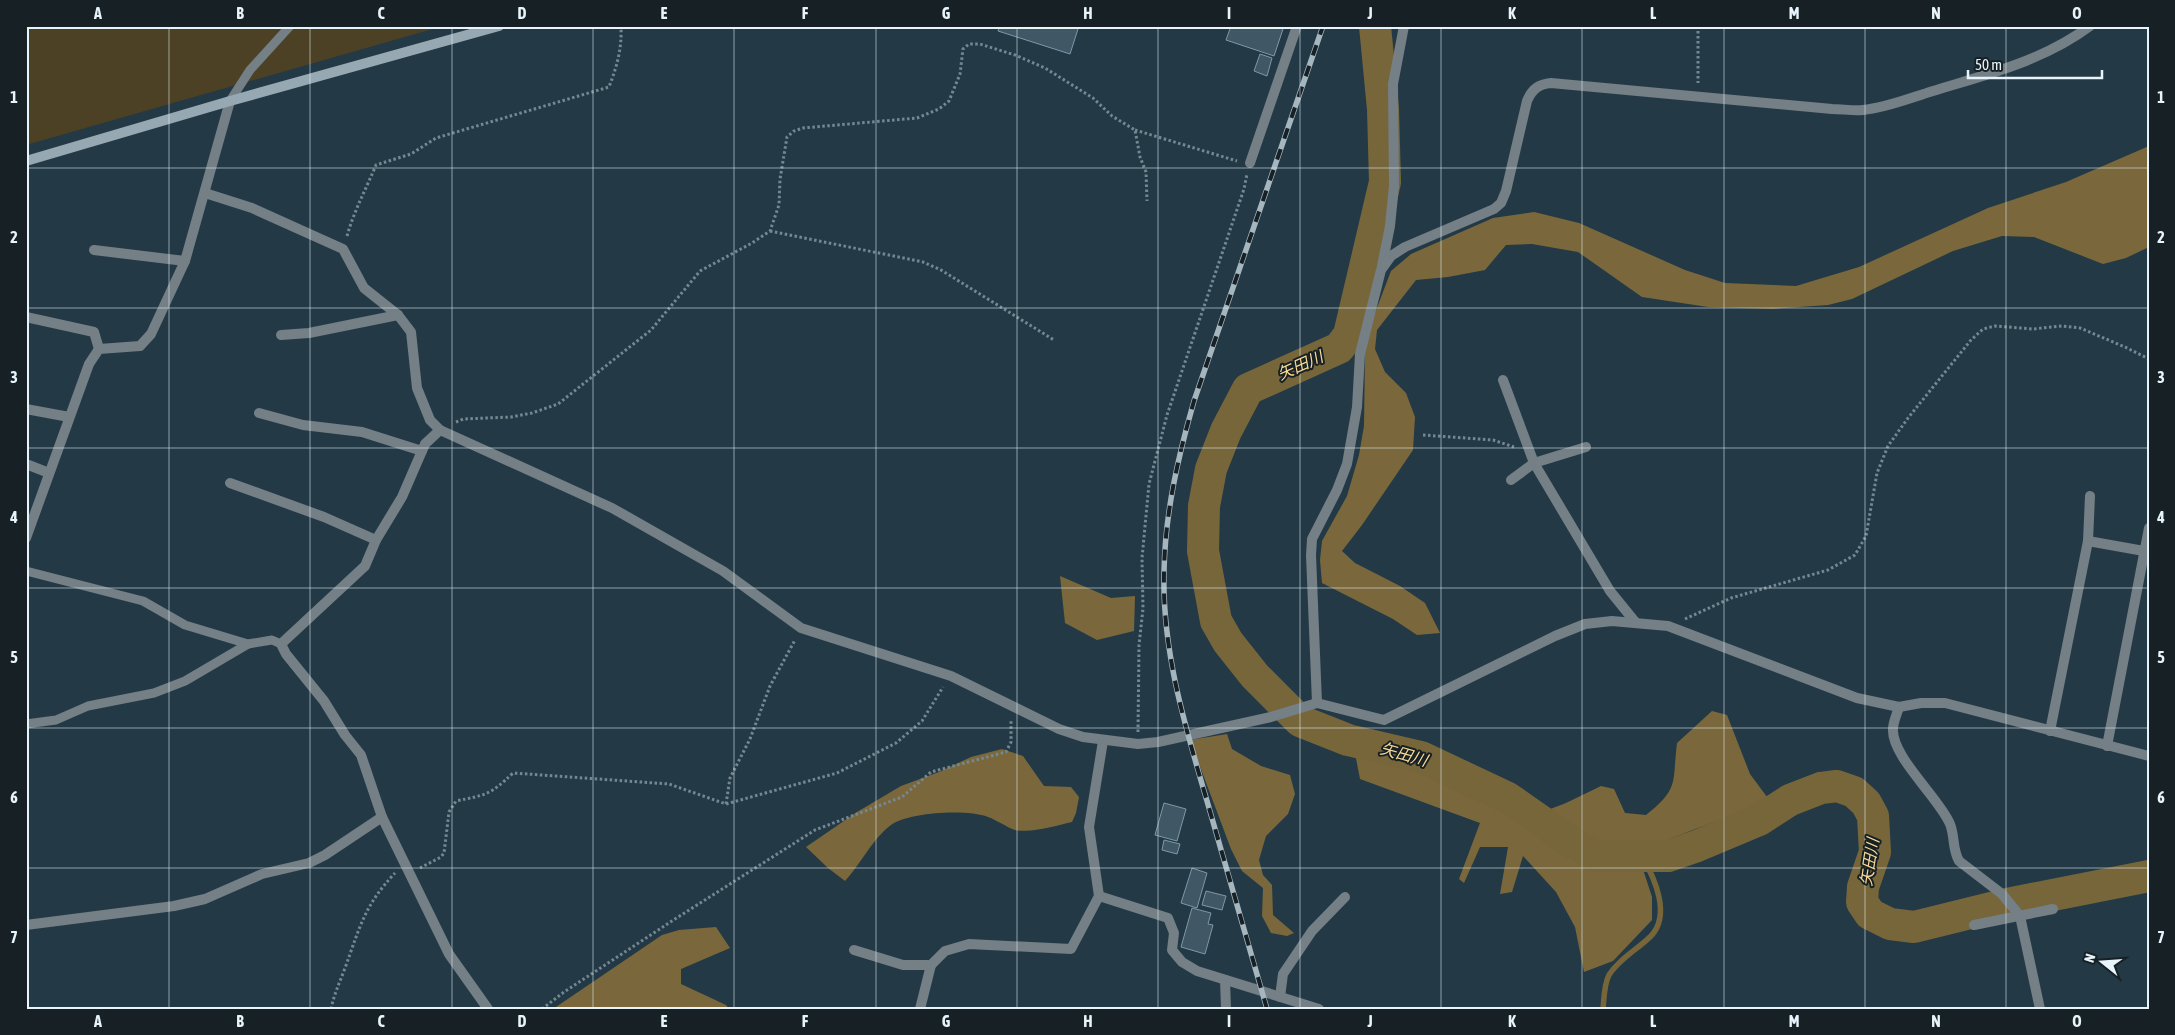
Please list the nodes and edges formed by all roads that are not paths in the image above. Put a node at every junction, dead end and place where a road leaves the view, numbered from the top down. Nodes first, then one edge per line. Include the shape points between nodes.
1 (290, 26) edge
2 (499, 26) edge
3 (1297, 26) edge
4 (1404, 26) edge
5 (2090, 26) edge
6 (230, 101) junction
7 (26, 161) edge
8 (1250, 163) road end
9 (205, 193) junction
10 (94, 250) dead end
11 (185, 261) junction
12 (1381, 270) junction
13 (398, 315) junction
14 (26, 317) edge
15 (281, 335) dead end
16 (99, 349) junction
17 (1503, 380) dead end
18 (26, 409) edge
19 (259, 413) dead end
20 (69, 417) junction
21 (440, 430) junction
22 (1586, 447) dead end
23 (422, 451) junction
24 (1534, 463) junction
25 (26, 464) edge
26 (49, 473) junction
27 (1511, 480) dead end
28 (230, 483) dead end
29 (2090, 496) dead end
30 (2149, 528) edge
31 (26, 538) edge
32 (376, 540) junction
33 (2088, 540) junction
34 (2144, 551) junction
35 (26, 571) edge
36 (2145, 571) edge
37 (1636, 623) junction
38 (248, 644) junction
39 (281, 644) junction
40 (1312, 704) junction
41 (1899, 707) junction
42 (26, 724) edge
43 (2050, 731) junction
44 (1103, 741) junction
45 (2108, 746) junction
46 (2149, 756) edge
47 (382, 817) junction
48 (1099, 896) junction
49 (1345, 897) dead end
50 (2053, 909) dead end
51 (2018, 914) junction
52 (26, 925) edge
53 (1974, 925) dead end
54 (854, 950) dead end
55 (931, 965) junction
56 (1225, 980) junction
57 (1280, 997) junction
58 (488, 1009) edge
59 (920, 1009) edge
60 (1226, 1009) edge
61 (1318, 1009) edge
62 (2040, 1009) edge

1 - 6 lane via 250,70
2 - 6 street
3 - 8 street
4 - 12 street via 1392,84 1394,186
5 - 12 street via 2074,38 2016,66 1863,110 1540,84 1527,101 1501,203 1494,209 1405,247 1391,256
6 - 7 street
6 - 9 street
9 - 11 street
9 - 13 street via 252,208 343,249 364,288
10 - 11 street
11 - 16 street via 151,334 140,346
12 - 40 street via 1360,354 1356,414 1347,464 1312,539
13 - 15 street via 309,333
13 - 21 street via 410,332 417,388 430,420
14 - 16 street via 94,332
16 - 20 street via 89,364
17 - 24 street
18 - 20 street
19 - 23 street via 303,425 362,432
20 - 26 street
21 - 23 street
21 - 44 street via 612,508 724,571 801,628 951,676 1059,729
22 - 24 street
23 - 32 street via 402,497
24 - 27 street
24 - 37 street via 1610,591
25 - 26 street
26 - 31 street
28 - 32 street via 324,517
29 - 33 street
30 - 34 street
32 - 39 street via 365,566
33 - 34 street
33 - 43 street
34 - 36 street
35 - 38 lane via 143,601 186,625
36 - 45 street
37 - 40 street via 1585,624 1384,720
37 - 41 street via 1668,626 1856,698
38 - 39 lane via 272,640
38 - 42 lane via 186,681 154,693 88,706 56,720
39 - 47 street via 361,755
40 - 44 street via 1158,742
41 - 43 street via 1945,703
41 - 51 street via 1892,728 1893,736 1901,753 1950,823 1956,856 2002,894
43 - 45 street
44 - 48 street via 1089,827
45 - 46 street
47 - 52 street via 309,863 262,874 205,899
47 - 58 street via 449,954
48 - 55 street via 1070,950 969,944 945,951
48 - 56 street via 1168,918 1174,933 1172,950 1182,962 1197,971
49 - 57 street via 1312,931 1283,974
50 - 51 street
51 - 53 street
51 - 62 street
54 - 55 street via 903,965
55 - 59 street
56 - 57 street
56 - 60 street
57 - 61 street

